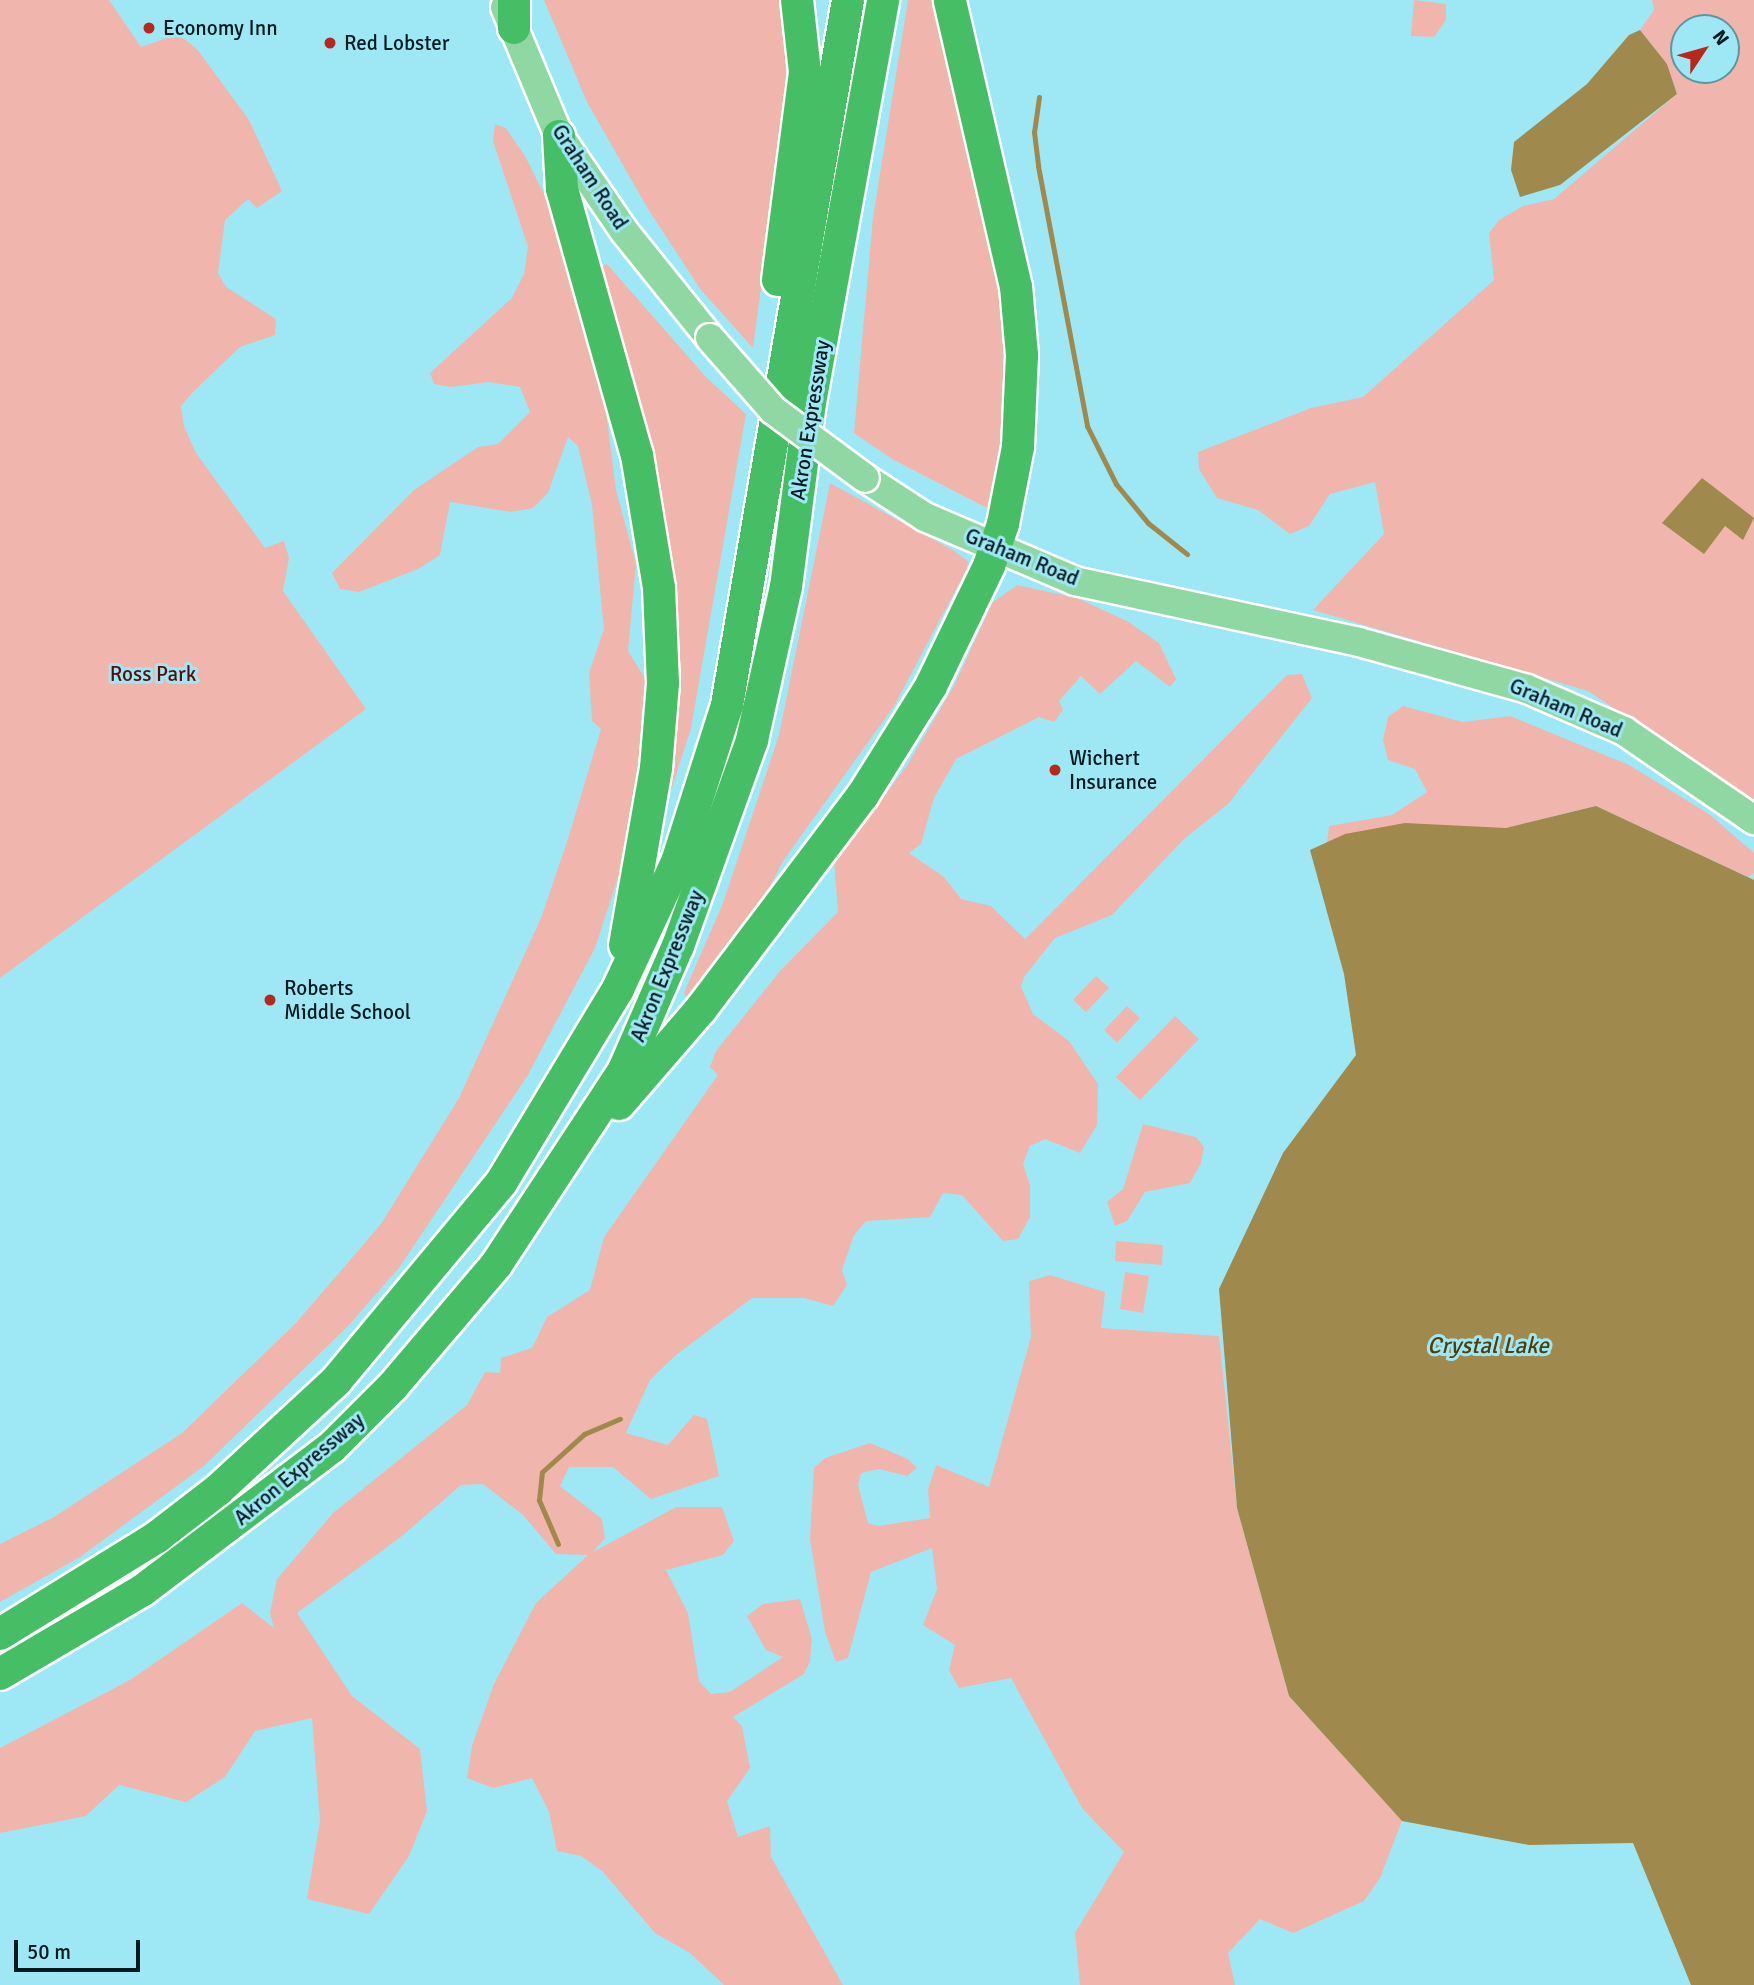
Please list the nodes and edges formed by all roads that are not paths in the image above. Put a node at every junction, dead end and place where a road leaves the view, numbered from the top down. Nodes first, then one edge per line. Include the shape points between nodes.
1 (797, 0) edge
2 (848, 0) edge
3 (883, 0) edge
4 (950, 0) edge
5 (510, 9) edge
6 (559, 136) junction
7 (778, 404) junction
8 (995, 549) junction
9 (1754, 820) edge
10 (568, 1079) junction
11 (567, 1163) junction
12 (0, 1634) edge
13 (0, 1674) edge

1 - 7 highway via 806,72 771,330
2 - 7 highway, Akron Expressway
3 - 11 highway, Akron Expressway via 810,403 786,587 752,740 678,946 624,1070
4 - 8 highway via 1016,286 1022,355 1018,447
5 - 6 main road, Graham Road
6 - 8 main road, Graham Road, bridge via 624,231 773,410 925,517
6 - 10 highway via 562,189 637,455 659,588 663,683 656,768 629,936
7 - 10 highway, Akron Expressway via 727,705 677,862 618,989
8 - 9 main road, Graham Road via 1074,581 1359,642 1527,689 1624,731
8 - 11 highway via 931,686 863,794 701,1009
10 - 12 highway, Akron Expressway via 501,1183 312,1406 157,1537
11 - 13 highway, Akron Expressway via 496,1265 394,1386 332,1447 143,1590

